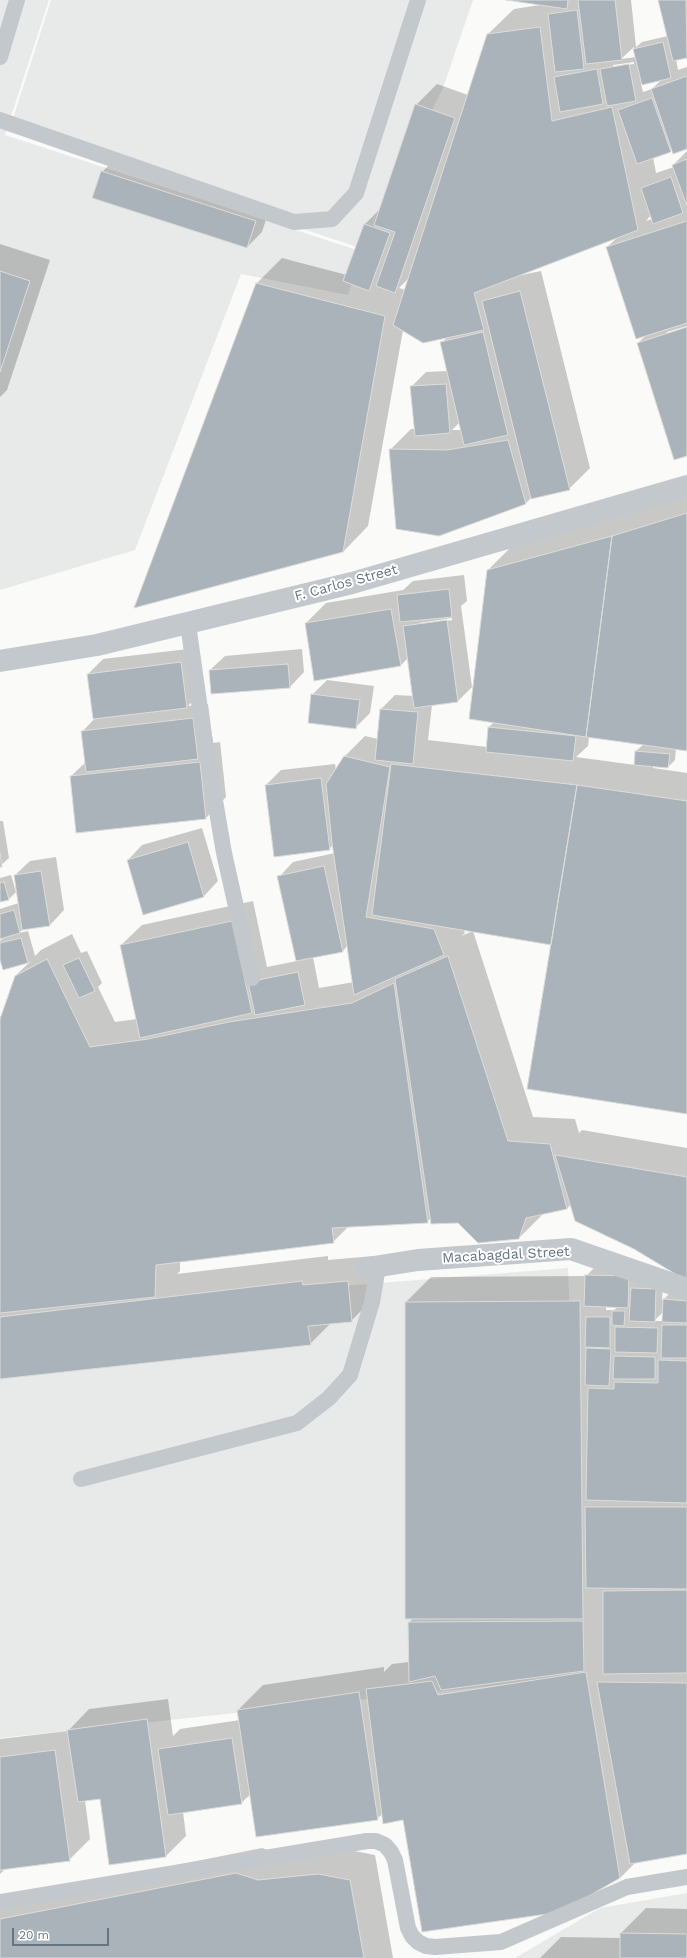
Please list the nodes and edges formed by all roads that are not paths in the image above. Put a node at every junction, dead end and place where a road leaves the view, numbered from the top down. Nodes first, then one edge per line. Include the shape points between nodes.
1 (17, 0) edge
2 (418, 0) edge
3 (0, 57) edge
4 (0, 120) edge
5 (687, 486) edge
6 (188, 624) junction
7 (0, 662) edge
8 (252, 978) dead end
9 (372, 1268) joint
10 (687, 1289) edge
11 (81, 1479) dead end
12 (687, 1877) edge
13 (0, 1902) edge

1 - 3 lane
2 - 4 lane via 356,193 332,219 294,222
5 - 6 street, F. Carlos Street via 352,582
6 - 7 street, F. Carlos Street via 97,645
6 - 8 lane via 224,853
9 - 10 street, Macabagdal Street via 418,1260 571,1249
9 - 11 lane via 372,1302 350,1375 329,1398 297,1423
12 - 13 lane via 627,1888 501,1942 435,1947 426,1946 412,1936 408,1928 395,1860 385,1845 376,1841

